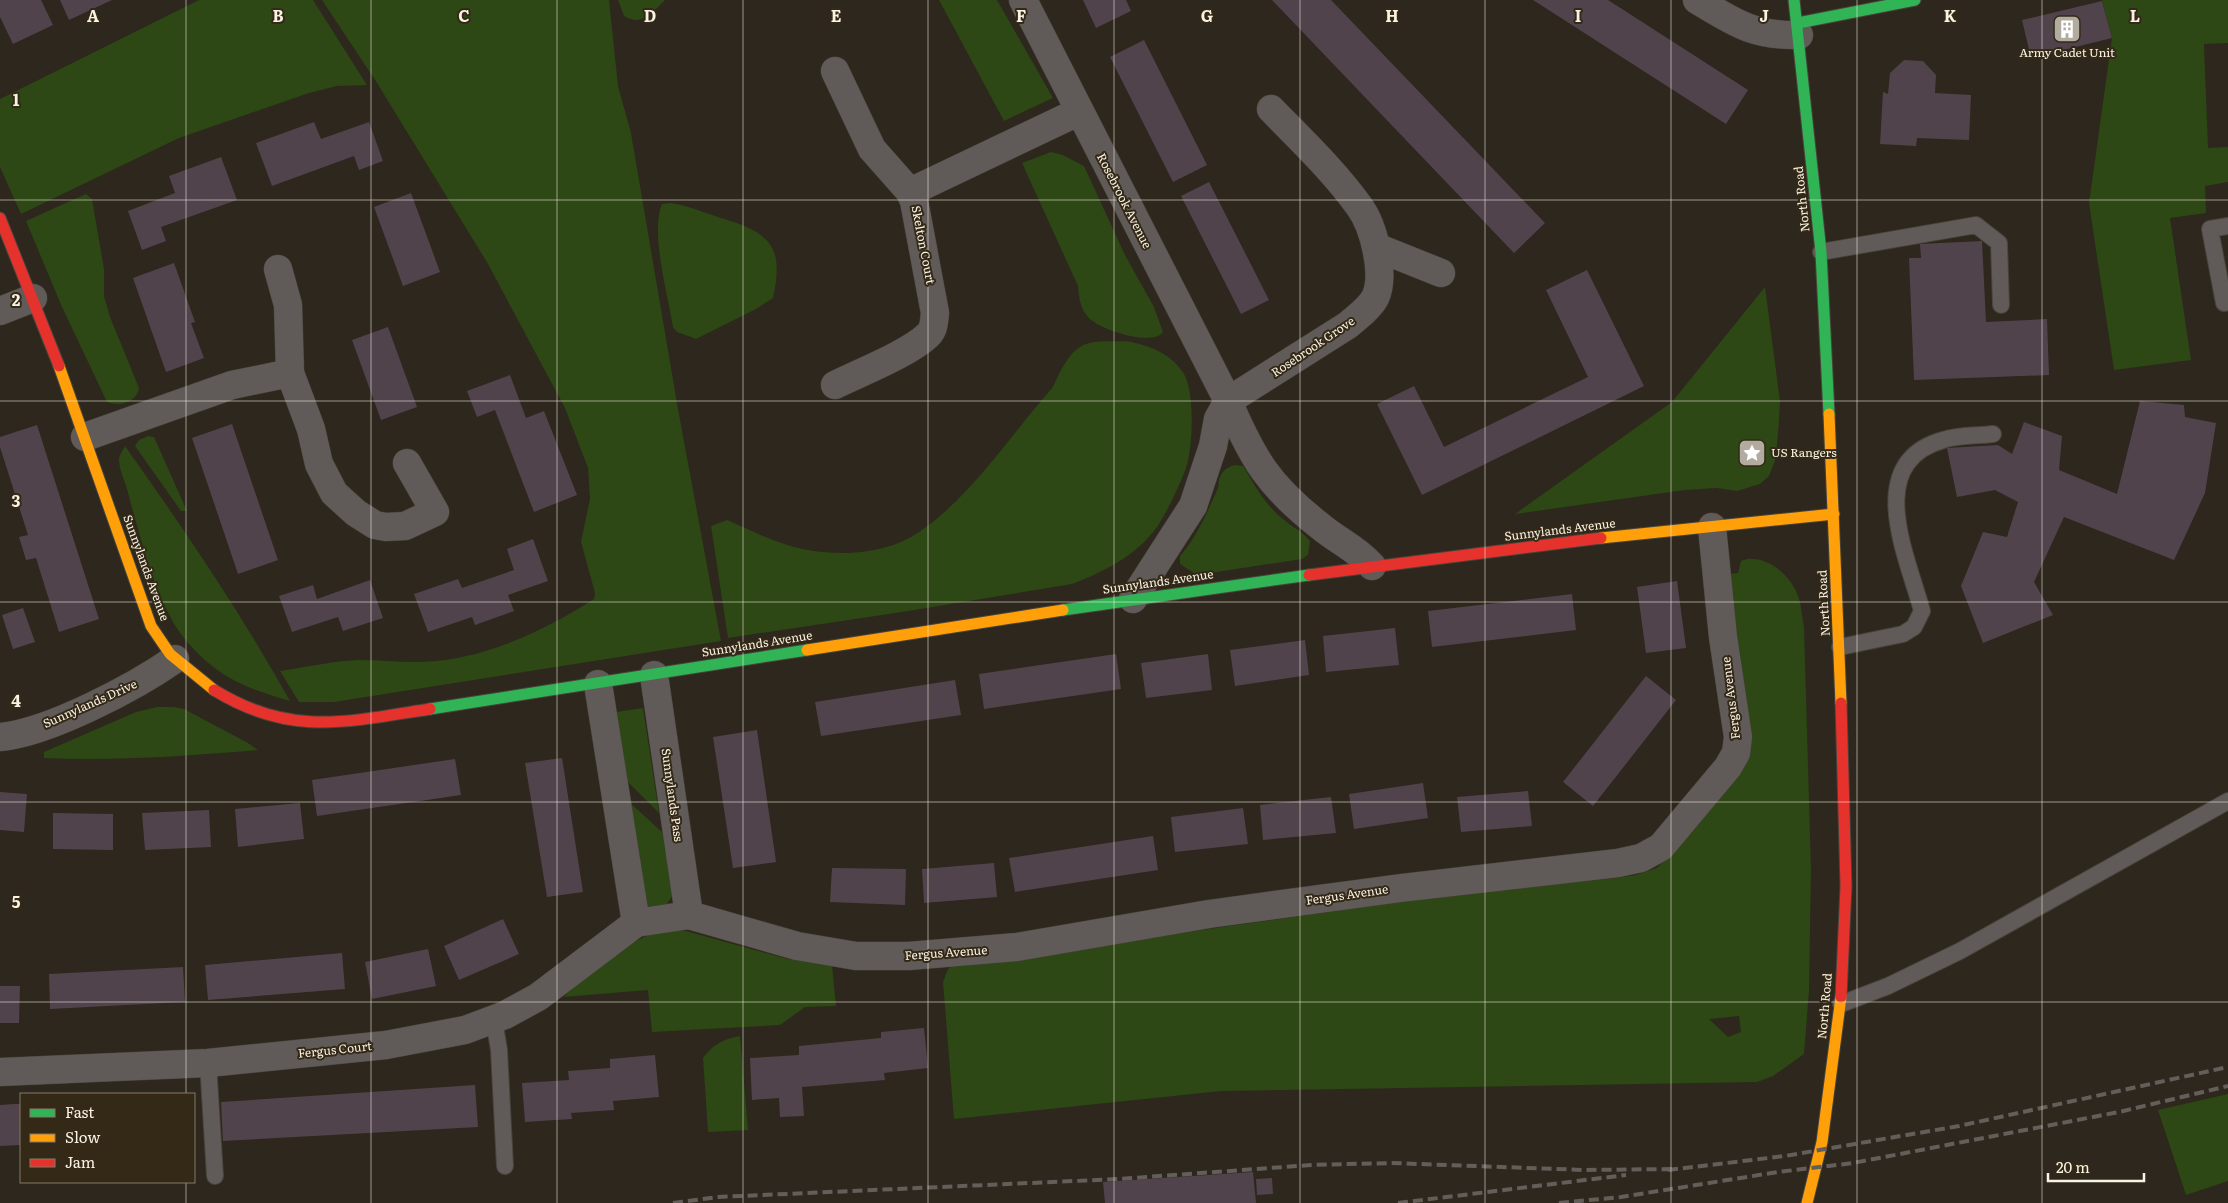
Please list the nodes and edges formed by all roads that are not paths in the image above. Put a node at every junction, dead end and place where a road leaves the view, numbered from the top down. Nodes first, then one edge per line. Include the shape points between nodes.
1 (1023, 0) edge
2 (1697, 0) edge
3 (1794, 0) edge
4 (1915, 0) edge
5 (1798, 29) junction
6 (835, 71) dead end
7 (1271, 109) dead end
8 (1078, 112) junction
9 (910, 192) junction
10 (0, 218) edge
11 (2228, 226) edge
12 (1376, 246) junction
13 (1821, 252) junction
14 (278, 269) dead end
15 (1441, 273) dead end
16 (33, 298) junction
17 (2228, 302) edge
18 (2002, 305) dead end
19 (0, 311) edge
20 (290, 373) junction
21 (835, 385) dead end
22 (1228, 401) junction
23 (1993, 434) dead end
24 (85, 437) junction
25 (407, 463) dead end
26 (1834, 514) junction
27 (1712, 527) junction
28 (1372, 566) junction
29 (1133, 598) junction
30 (1840, 647) junction
31 (175, 659) junction
32 (654, 675) junction
33 (598, 684) junction
34 (0, 737) edge
35 (2228, 801) edge
36 (689, 915) junction
37 (636, 923) junction
38 (1841, 1004) junction
39 (494, 1020) junction
40 (208, 1063) junction
41 (0, 1072) edge
42 (505, 1166) dead end
43 (215, 1176) dead end
44 (1807, 1203) edge

1 - 8 street, Rosebrook Avenue
2 - 5 street via 1740,26 1775,36
3 - 5 street, North Road
4 - 5 street
5 - 13 street, North Road
6 - 9 street, Skelton Court via 872,149
7 - 12 street, Rosebrook Grove via 1360,207
8 - 9 street
8 - 22 street, Rosebrook Avenue
9 - 21 street, Skelton Court via 917,210 930,276 934,325 929,335 900,353
10 - 16 street, Sunnylands Avenue
11 - 17 lane via 2210,229 2224,303
12 - 15 street
12 - 22 street, Rosebrook Grove via 1379,282 1375,297 1365,311
13 - 18 lane via 1976,225 1999,243
13 - 26 street, North Road
14 - 20 street via 288,305
16 - 19 street
16 - 24 street, Sunnylands Avenue
20 - 24 street via 232,385
20 - 25 street via 311,429 319,464 334,493 356,513 375,525 396,528 435,512
22 - 28 street, Rosebrook Avenue via 1260,468 1282,494 1333,537 1358,551
22 - 29 street via 1218,419 1213,446 1193,506
23 - 30 lane via 1944,439 1921,450 1904,468 1896,507 1902,547 1922,611 1914,627 1902,634
24 - 31 street, Sunnylands Avenue via 142,605 162,646
26 - 27 street, Sunnylands Avenue
26 - 30 street, North Road
27 - 28 street, Sunnylands Avenue
27 - 36 street, Fergus Avenue via 1738,737 1736,753 1728,767 1661,846 1641,858 1209,914 1017,947 908,956 856,956 797,946
28 - 29 street, Sunnylands Avenue
29 - 32 street, Sunnylands Avenue
30 - 38 street, North Road via 1846,886
31 - 33 street, Sunnylands Avenue via 236,704 263,716 298,723 347,722
31 - 34 street, Sunnylands Drive via 150,677 99,702 36,729
32 - 33 street, Sunnylands Avenue
32 - 36 street, Sunnylands Pass
33 - 37 street
35 - 38 lane via 1960,951 1888,986
36 - 37 street
37 - 39 street, Fergus Court via 538,997
38 - 44 street, North Road via 1822,1142
39 - 40 street, Fergus Court via 465,1030 386,1045
39 - 42 lane via 499,1050
40 - 41 street, Fergus Court
40 - 43 lane

